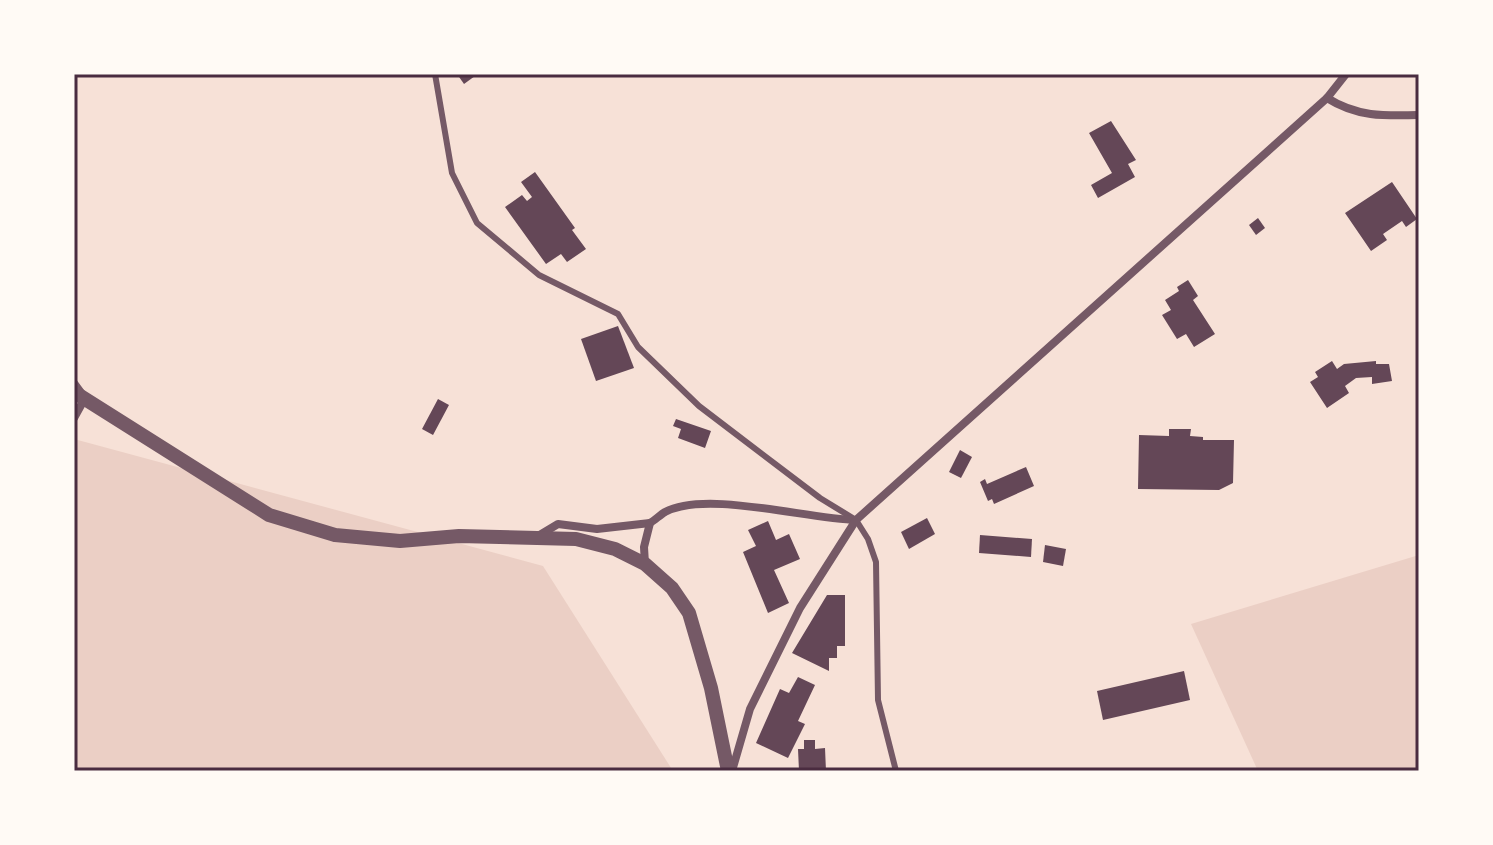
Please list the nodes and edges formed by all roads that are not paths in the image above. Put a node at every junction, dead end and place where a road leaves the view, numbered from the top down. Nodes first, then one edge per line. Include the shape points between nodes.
1 (435, 74) edge
2 (1346, 74) edge
3 (1327, 98) junction
4 (1419, 115) edge
5 (74, 383) edge
6 (79, 395) edge
7 (74, 418) edge
8 (856, 520) junction
9 (650, 523) junction
10 (538, 537) junction
11 (645, 564) junction
12 (730, 771) edge
13 (896, 771) edge

1 - 8 lane via 452,173 477,223 539,275 618,314 638,347 699,406
2 - 3 street
3 - 4 street via 1347,110
3 - 8 street
5 - 6 street
6 - 7 street
6 - 10 street via 269,515 335,535 400,541
8 - 9 street via 725,504 666,511
8 - 12 street via 800,608 750,709
8 - 13 lane via 876,562 878,700
9 - 10 street via 597,529 558,524
9 - 11 street
10 - 11 street via 576,539
11 - 12 street via 672,588 689,613

